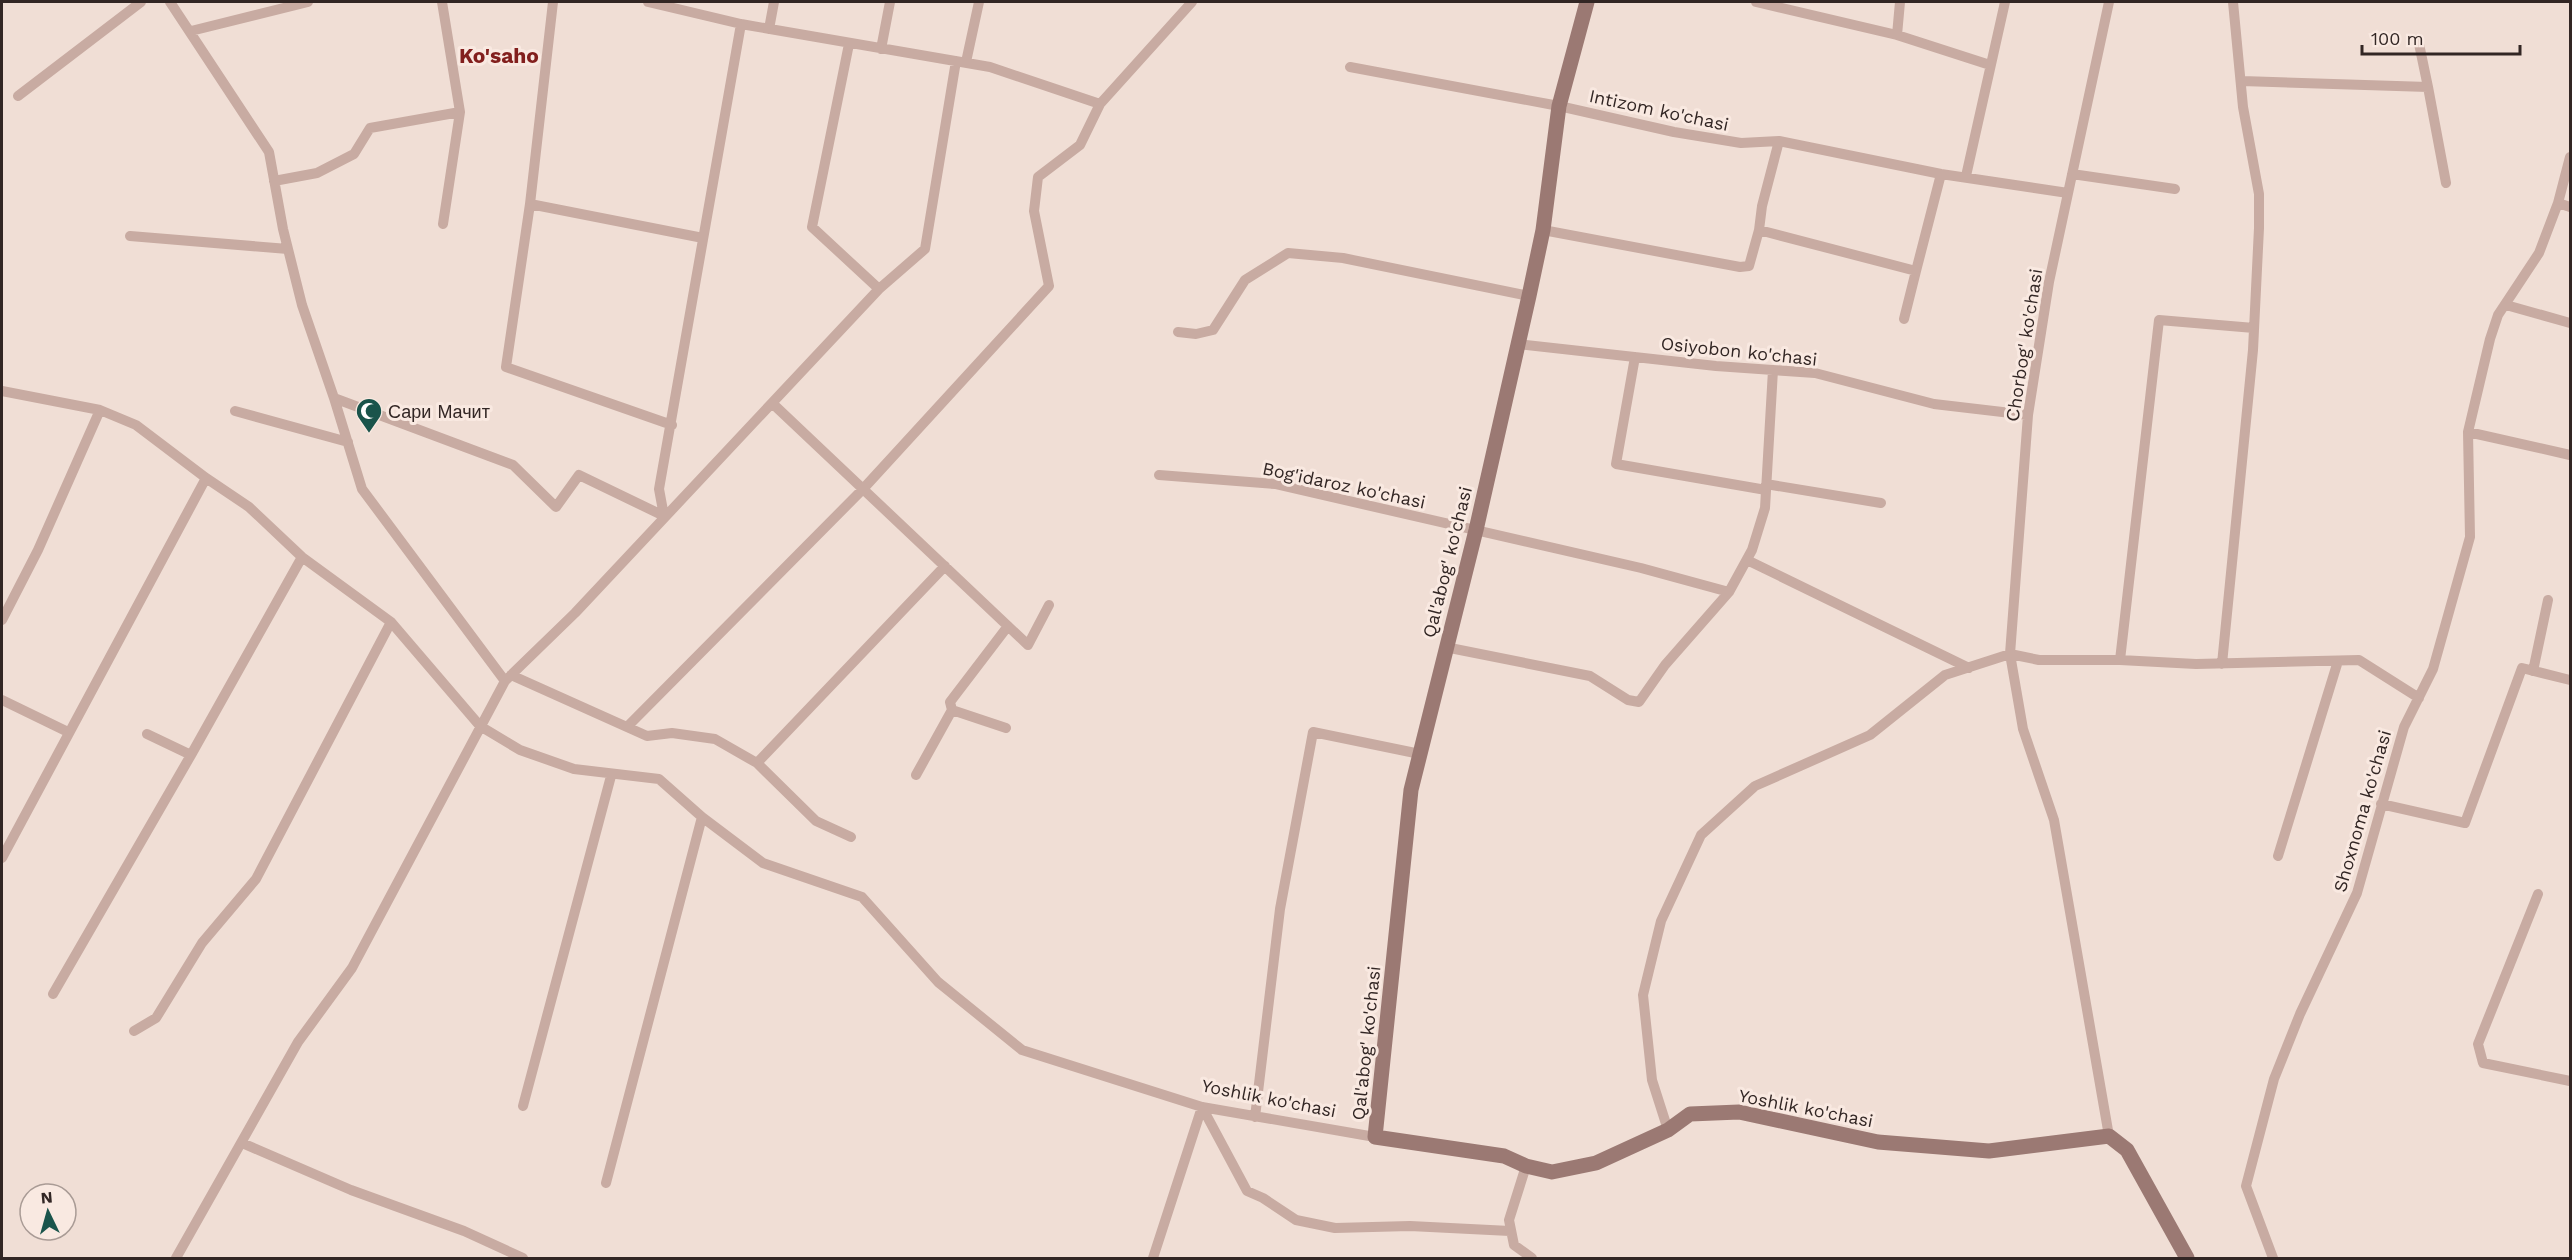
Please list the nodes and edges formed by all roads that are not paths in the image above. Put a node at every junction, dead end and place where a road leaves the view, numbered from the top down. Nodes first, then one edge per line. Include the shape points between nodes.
1 (141, 2) edge
2 (170, 2) edge
3 (308, 2) edge
4 (442, 2) edge
5 (552, 2) edge
6 (648, 2) edge
7 (774, 2) edge
8 (890, 2) edge
9 (979, 2) edge
10 (1192, 2) edge
11 (1587, 2) edge
12 (1757, 2) edge
13 (1900, 2) edge
14 (2005, 2) edge
15 (2109, 2) edge
16 (2233, 2) edge
17 (661, 3) edge
18 (741, 24) junction
19 (769, 29) junction
20 (191, 31) junction
21 (1897, 35) junction
22 (2418, 39) dead end
23 (849, 44) junction
24 (881, 49) junction
25 (961, 61) junction
26 (1990, 65) junction
27 (1350, 67) dead end
28 (2242, 81) junction
29 (2428, 87) junction
30 (18, 96) dead end
31 (1100, 104) junction
32 (1559, 106) junction
33 (460, 112) junction
34 (1779, 141) junction
35 (2571, 157) edge
36 (1941, 174) junction
37 (2072, 174) junction
38 (1966, 176) junction
39 (274, 181) junction
40 (2446, 183) dead end
41 (2175, 189) dead end
42 (2068, 194) junction
43 (2558, 203) junction
44 (530, 204) junction
45 (2571, 207) edge
46 (443, 224) dead end
47 (1543, 230) junction
48 (1759, 230) junction
49 (130, 236) dead end
50 (703, 238) junction
51 (288, 249) junction
52 (1916, 271) junction
53 (879, 289) junction
54 (1529, 296) junction
55 (2506, 305) junction
56 (1904, 319) dead end
57 (2571, 323) edge
58 (2254, 328) junction
59 (1178, 332) dead end
60 (1517, 344) junction
61 (1635, 357) junction
62 (1773, 370) junction
63 (2, 391) edge
64 (334, 398) junction
65 (772, 403) junction
66 (100, 410) junction
67 (236, 411) dead end
68 (2028, 415) junction
69 (672, 425) junction
70 (2468, 432) junction
71 (348, 442) junction
72 (2571, 456) edge
73 (1159, 475) dead end
74 (206, 478) junction
75 (1766, 487) junction
76 (863, 489) junction
77 (1881, 503) dead end
78 (664, 516) junction
79 (1476, 530) junction
80 (302, 557) junction
81 (1747, 560) junction
82 (945, 566) junction
83 (1729, 592) junction
84 (2548, 600) dead end
85 (1049, 605) dead end
86 (2, 620) edge
87 (391, 622) junction
88 (1008, 626) junction
89 (1445, 647) junction
90 (2010, 654) junction
91 (2120, 660) junction
92 (2338, 661) junction
93 (2222, 664) junction
94 (1969, 668) junction
95 (2533, 671) junction
96 (508, 678) junction
97 (2571, 680) edge
98 (2419, 698) junction
99 (2, 700) edge
100 (952, 710) junction
101 (480, 726) junction
102 (627, 727) junction
103 (1005, 728) dead end
104 (68, 732) junction
105 (147, 734) dead end
106 (1420, 754) junction
107 (191, 755) junction
108 (757, 763) junction
109 (916, 775) dead end
110 (611, 776) junction
111 (2381, 804) junction
112 (702, 818) junction
113 (851, 837) dead end
114 (2278, 856) dead end
115 (2, 858) edge
116 (2538, 894) dead end
117 (53, 994) dead end
118 (134, 1031) dead end
119 (2571, 1081) edge
120 (523, 1106) dead end
121 (1202, 1107) junction
122 (1255, 1117) junction
123 (1668, 1130) junction
124 (2109, 1136) junction
125 (1375, 1137) junction
126 (242, 1143) junction
127 (1526, 1166) junction
128 (606, 1183) dead end
129 (1510, 1231) junction
130 (176, 1258) edge
131 (523, 1258) edge
132 (1153, 1258) edge
133 (1532, 1258) edge
134 (2187, 1258) edge
135 (2273, 1258) edge

1 - 30 street
2 - 20 street
3 - 20 street
4 - 33 street
5 - 44 street
6 - 17 street
7 - 19 street
8 - 24 street
9 - 25 street
10 - 31 street
11 - 32 street, Qal'abog' ko'chasi
12 - 21 street
13 - 21 street
14 - 26 street
15 - 37 street, Сhorbog' ko'chasi
16 - 28 street
17 - 18 street
18 - 19 street
18 - 50 street
19 - 23 street
20 - 39 street via 269,152
21 - 26 street
22 - 29 street
23 - 24 street
23 - 53 street via 812,227
24 - 25 street
25 - 31 street
25 - 53 street via 925,249
26 - 38 street
27 - 32 street, Intizom ko'chasi
28 - 29 street
28 - 58 street via 2259,195
29 - 40 street
31 - 76 street via 1080,145 1038,177 1034,211 1049,286
32 - 34 street, Intizom ko'chasi via 1708,138 1741,143
32 - 47 street, Qal'abog' ko'chasi
33 - 39 street via 370,128 354,154 317,173
33 - 46 street
34 - 36 street, Intizom ko'chasi
34 - 48 street
35 - 43 street, Shoxnoma ko'chasi
36 - 38 street, Intizom ko'chasi
36 - 52 street
37 - 41 street
37 - 42 street, Сhorbog' ko'chasi
38 - 42 street, Intizom ko'chasi
39 - 51 street
42 - 68 street, Сhorbog' ko'chasi via 2049,282
43 - 45 street
43 - 55 street, Shoxnoma ko'chasi via 2539,252
44 - 50 street
44 - 69 street via 506,367
47 - 48 street via 1740,267 1749,266
47 - 54 street, Qal'abog' ko'chasi
48 - 52 street
49 - 51 street
50 - 69 street
51 - 64 street via 302,305
52 - 56 street
53 - 65 street
54 - 59 street via 1343,258 1288,253 1245,280 1213,330 1196,334
54 - 60 street, Qal'abog' ko'chasi
55 - 57 street
55 - 70 street, Shoxnoma ko'chasi via 2493,326
58 - 91 street via 2159,320
58 - 93 street
60 - 61 street, Osiyobon ko'chasi
60 - 79 street, Qal'abog' ko'chasi
61 - 62 street, Osiyobon ko'chasi
61 - 75 street via 1616,464
62 - 68 street, Osiyobon ko'chasi via 1815,373 1934,404
62 - 75 street
63 - 66 street, Yoshlik ko'chasi
64 - 71 street
64 - 78 street via 513,465 556,507 579,475
65 - 76 street
65 - 78 street
66 - 74 street, Yoshlik ko'chasi via 136,425
66 - 86 street via 38,550
67 - 71 street
68 - 90 street, Сhorbog' ko'chasi
69 - 78 street via 659,489
70 - 72 street
70 - 98 street, Shoxnoma ko'chasi via 2470,537 2433,669
71 - 96 street via 362,489
73 - 79 street, Bog'idaroz ko'chasi via 1275,484
74 - 80 street, Yoshlik ko'chasi via 249,507
74 - 104 street
75 - 77 street
75 - 81 street via 1765,508
76 - 82 street
76 - 102 street
78 - 96 street via 575,613
79 - 83 street, Bog'idaroz ko'chasi
79 - 89 street, Qal'abog' ko'chasi
80 - 87 street, Yoshlik ko'chasi
80 - 107 street
81 - 83 street
81 - 94 street
82 - 88 street
82 - 108 street
83 - 89 street via 1665,665 1639,702 1628,700 1590,676
84 - 95 street
85 - 88 street via 1028,645
87 - 101 street, Yoshlik ko'chasi
87 - 118 street via 256,879 202,943 156,1018
88 - 100 street via 950,702
89 - 106 street, Qal'abog' ko'chasi
90 - 91 street via 2039,660
90 - 94 street
90 - 124 street, Сhorbog' ko'chasi via 2023,729 2054,820
91 - 93 street
92 - 93 street
92 - 98 street via 2359,660
92 - 114 street
94 - 123 street via 1945,675 1870,735 1755,786 1701,835 1661,921 1643,995 1652,1080
95 - 97 street
95 - 111 street via 2522,668 2465,823
96 - 101 street
96 - 102 street
98 - 111 street, Shoxnoma ko'chasi via 2404,727
99 - 104 street
100 - 103 street
100 - 109 street
101 - 110 street, Yoshlik ko'chasi via 520,750 574,769
101 - 126 street via 352,969 298,1042
102 - 108 street via 647,736 672,733 716,739
104 - 115 street
105 - 107 street
106 - 122 street via 1313,732 1280,909
106 - 125 street, Qal'abog' ko'chasi via 1411,790
107 - 117 street
108 - 113 street via 816,821
110 - 112 street, Yoshlik ko'chasi via 659,779
110 - 120 street
111 - 135 street, Shoxnoma ko'chasi via 2357,893 2274,1079 2246,1186
112 - 121 street, Yoshlik ko'chasi via 763,863 862,897 938,982 1022,1050
112 - 128 street
116 - 119 street via 2478,1044 2483,1063
121 - 122 street, Yoshlik ko'chasi
121 - 129 street via 1247,1191 1296,1220 1335,1228 1410,1226
121 - 132 street
122 - 125 street, Yoshlik ko'chasi
123 - 124 street, Yoshlik ko'chasi via 1690,1114 1739,1112 1878,1142 1989,1151
123 - 127 street, Yoshlik ko'chasi via 1596,1163 1552,1172
124 - 134 street via 2127,1150
125 - 127 street, Yoshlik ko'chasi via 1504,1156
126 - 130 street
126 - 131 street
127 - 129 street via 1509,1220
129 - 133 street via 1514,1245

